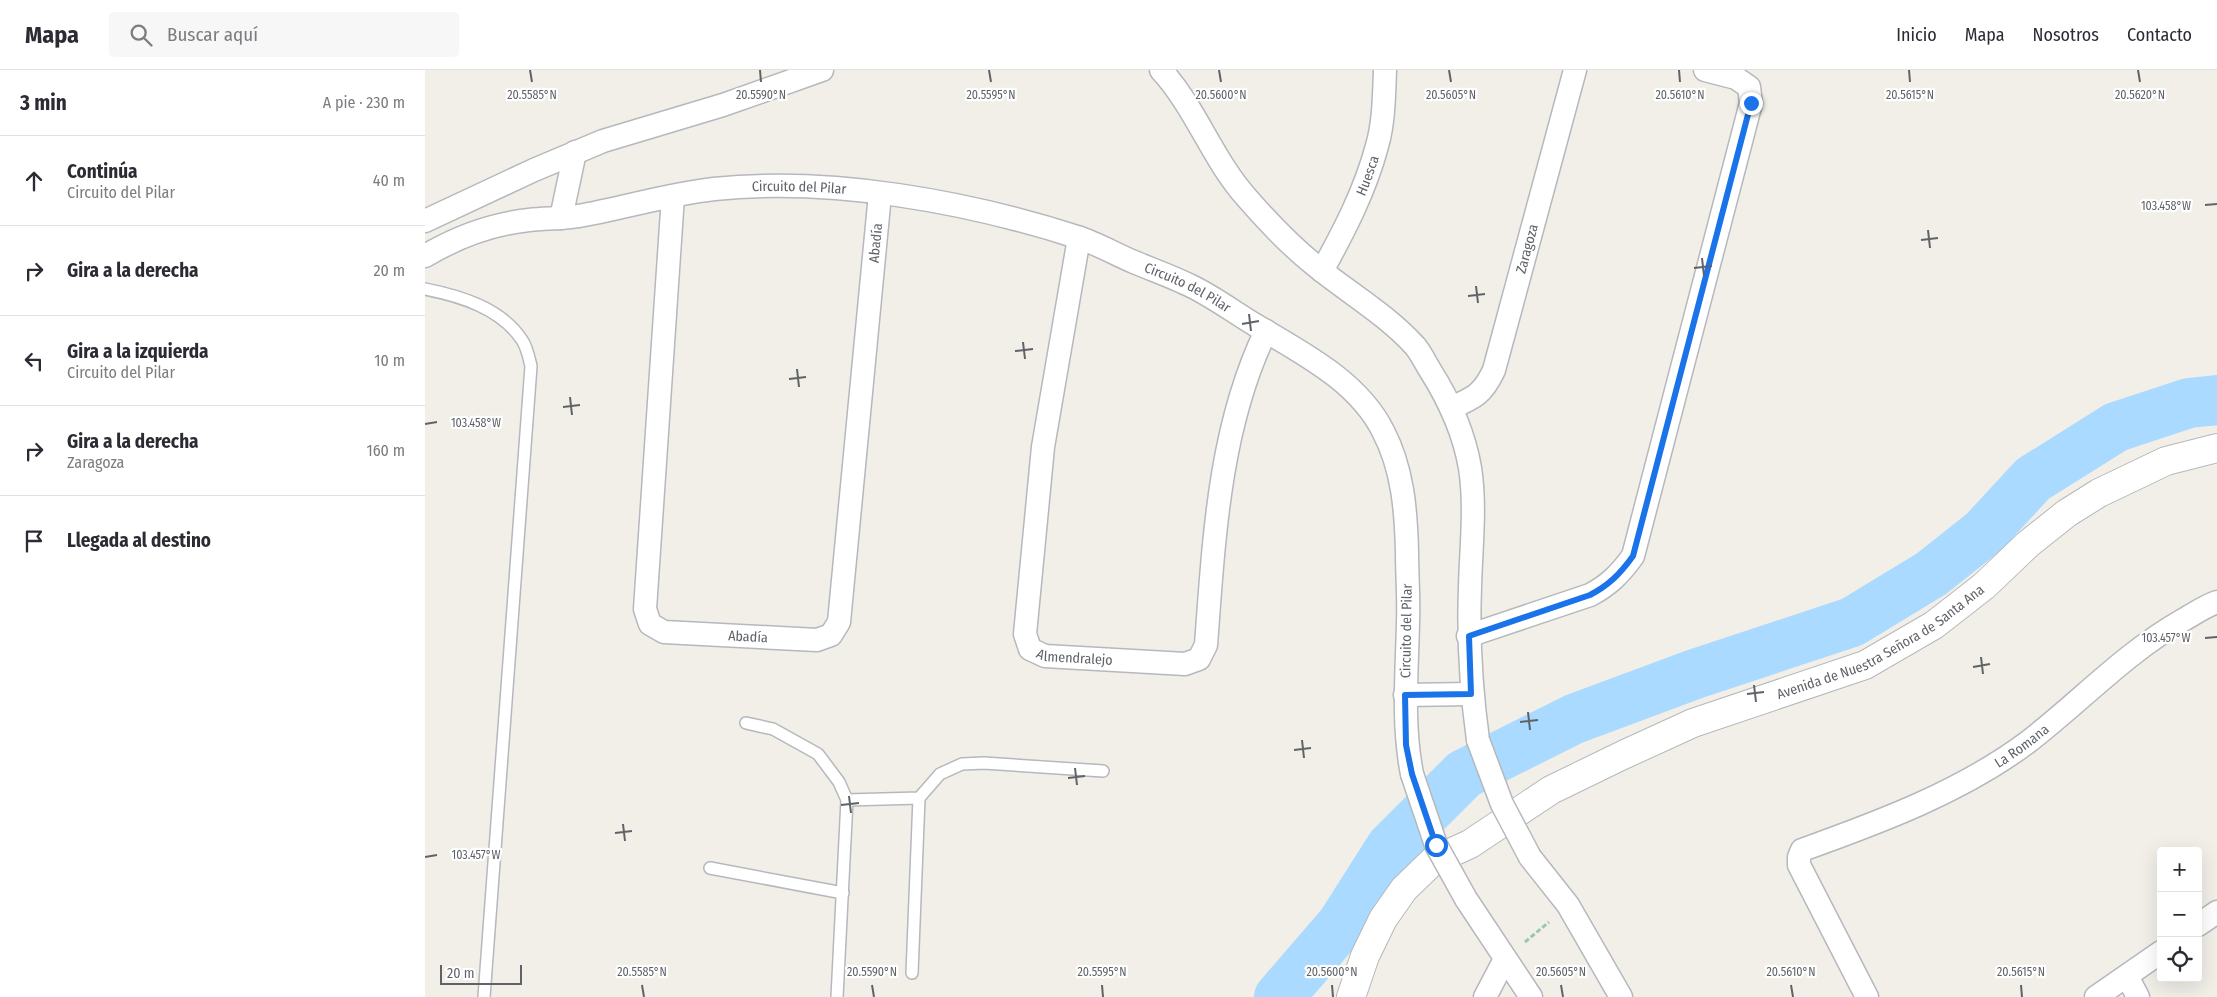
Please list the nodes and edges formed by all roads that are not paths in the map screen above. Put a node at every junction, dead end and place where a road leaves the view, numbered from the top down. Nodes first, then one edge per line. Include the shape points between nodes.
1 (822, 70) edge
2 (1385, 70) edge
3 (1575, 70) edge
4 (1705, 70) edge
5 (1168, 74) edge
6 (575, 152) junction
7 (880, 194) junction
8 (673, 196) junction
9 (561, 218) junction
10 (425, 221) edge
11 (1079, 238) junction
12 (425, 256) edge
13 (1322, 271) junction
14 (425, 289) edge
15 (1265, 331) junction
16 (1451, 408) junction
17 (2217, 448) edge
18 (2217, 602) edge
19 (1469, 636) junction
20 (1471, 694) junction
21 (1405, 695) junction
22 (746, 723) dead end
23 (1103, 771) dead end
24 (919, 798) junction
25 (847, 800) junction
26 (710, 868) dead end
27 (843, 893) junction
28 (2217, 912) edge
29 (2202, 922) edge
30 (2157, 955) edge
31 (1505, 959) junction
32 (912, 973) dead end
33 (2127, 976) junction
34 (484, 997) edge
35 (837, 997) edge
36 (1351, 997) edge
37 (1485, 997) edge
38 (1531, 997) edge
39 (1621, 997) edge
40 (1867, 997) edge
41 (2097, 997) edge
42 (2138, 997) edge

1 - 6 street
2 - 13 street, Huesca via 1378,144 1370,170
3 - 16 street, Zaragoza via 1494,370 1487,386 1476,397
4 - 19 street via 1736,78 1749,87 1751,103 1633,556 1607,586 1590,595
5 - 13 street via 1219,162 1246,197
6 - 9 street
6 - 10 street
7 - 8 street, Circuito del Pilar via 832,187 770,187 713,189
7 - 8 street, Abadía via 839,622 831,635 817,640 664,632 650,624 645,609
7 - 11 street, Circuito del Pilar via 1002,216
8 - 9 street, Circuito del Pilar
9 - 12 street, Circuito del Pilar via 521,221 477,231
11 - 15 street, Circuito del Pilar via 1193,287
11 - 15 street, Almendralejo via 1043,447 1025,634 1030,649 1045,656 1185,664 1199,658 1206,645 1213,547 1227,450 1251,362
13 - 16 street via 1388,321 1417,348
14 - 34 lane via 449,294 498,314 522,340 531,366
15 - 21 street, Circuito del Pilar via 1329,370 1362,401 1383,429 1394,457 1403,488 1406,525 1409,619
16 - 19 street via 1461,431 1470,470
17 - 36 street, Avenida de Nuestra Señora de Santa Ana via 2166,462 2099,493 2028,544 1984,586 1934,625 1865,665 1702,720 1623,754 1551,790 1470,844 1433,861 1404,889 1383,919 1365,956
18 - 40 street, La Romana via 2161,633 2120,662 2027,743 1969,779 1911,808 1802,850 1799,865
19 - 20 street
20 - 21 street
20 - 39 street, bridge via 1478,740 1502,804 1530,857 1568,905
21 - 31 street, Circuito del Pilar, bridge via 1406,745 1412,774 1436,845
22 - 25 lane via 773,729 818,754 839,782
23 - 24 lane via 962,764 940,774
24 - 25 lane
24 - 32 lane
25 - 27 lane
26 - 27 lane
27 - 35 lane
28 - 29 street
30 - 33 street
31 - 37 street
31 - 38 street, Circuito del Pilar
33 - 41 street
33 - 42 street

